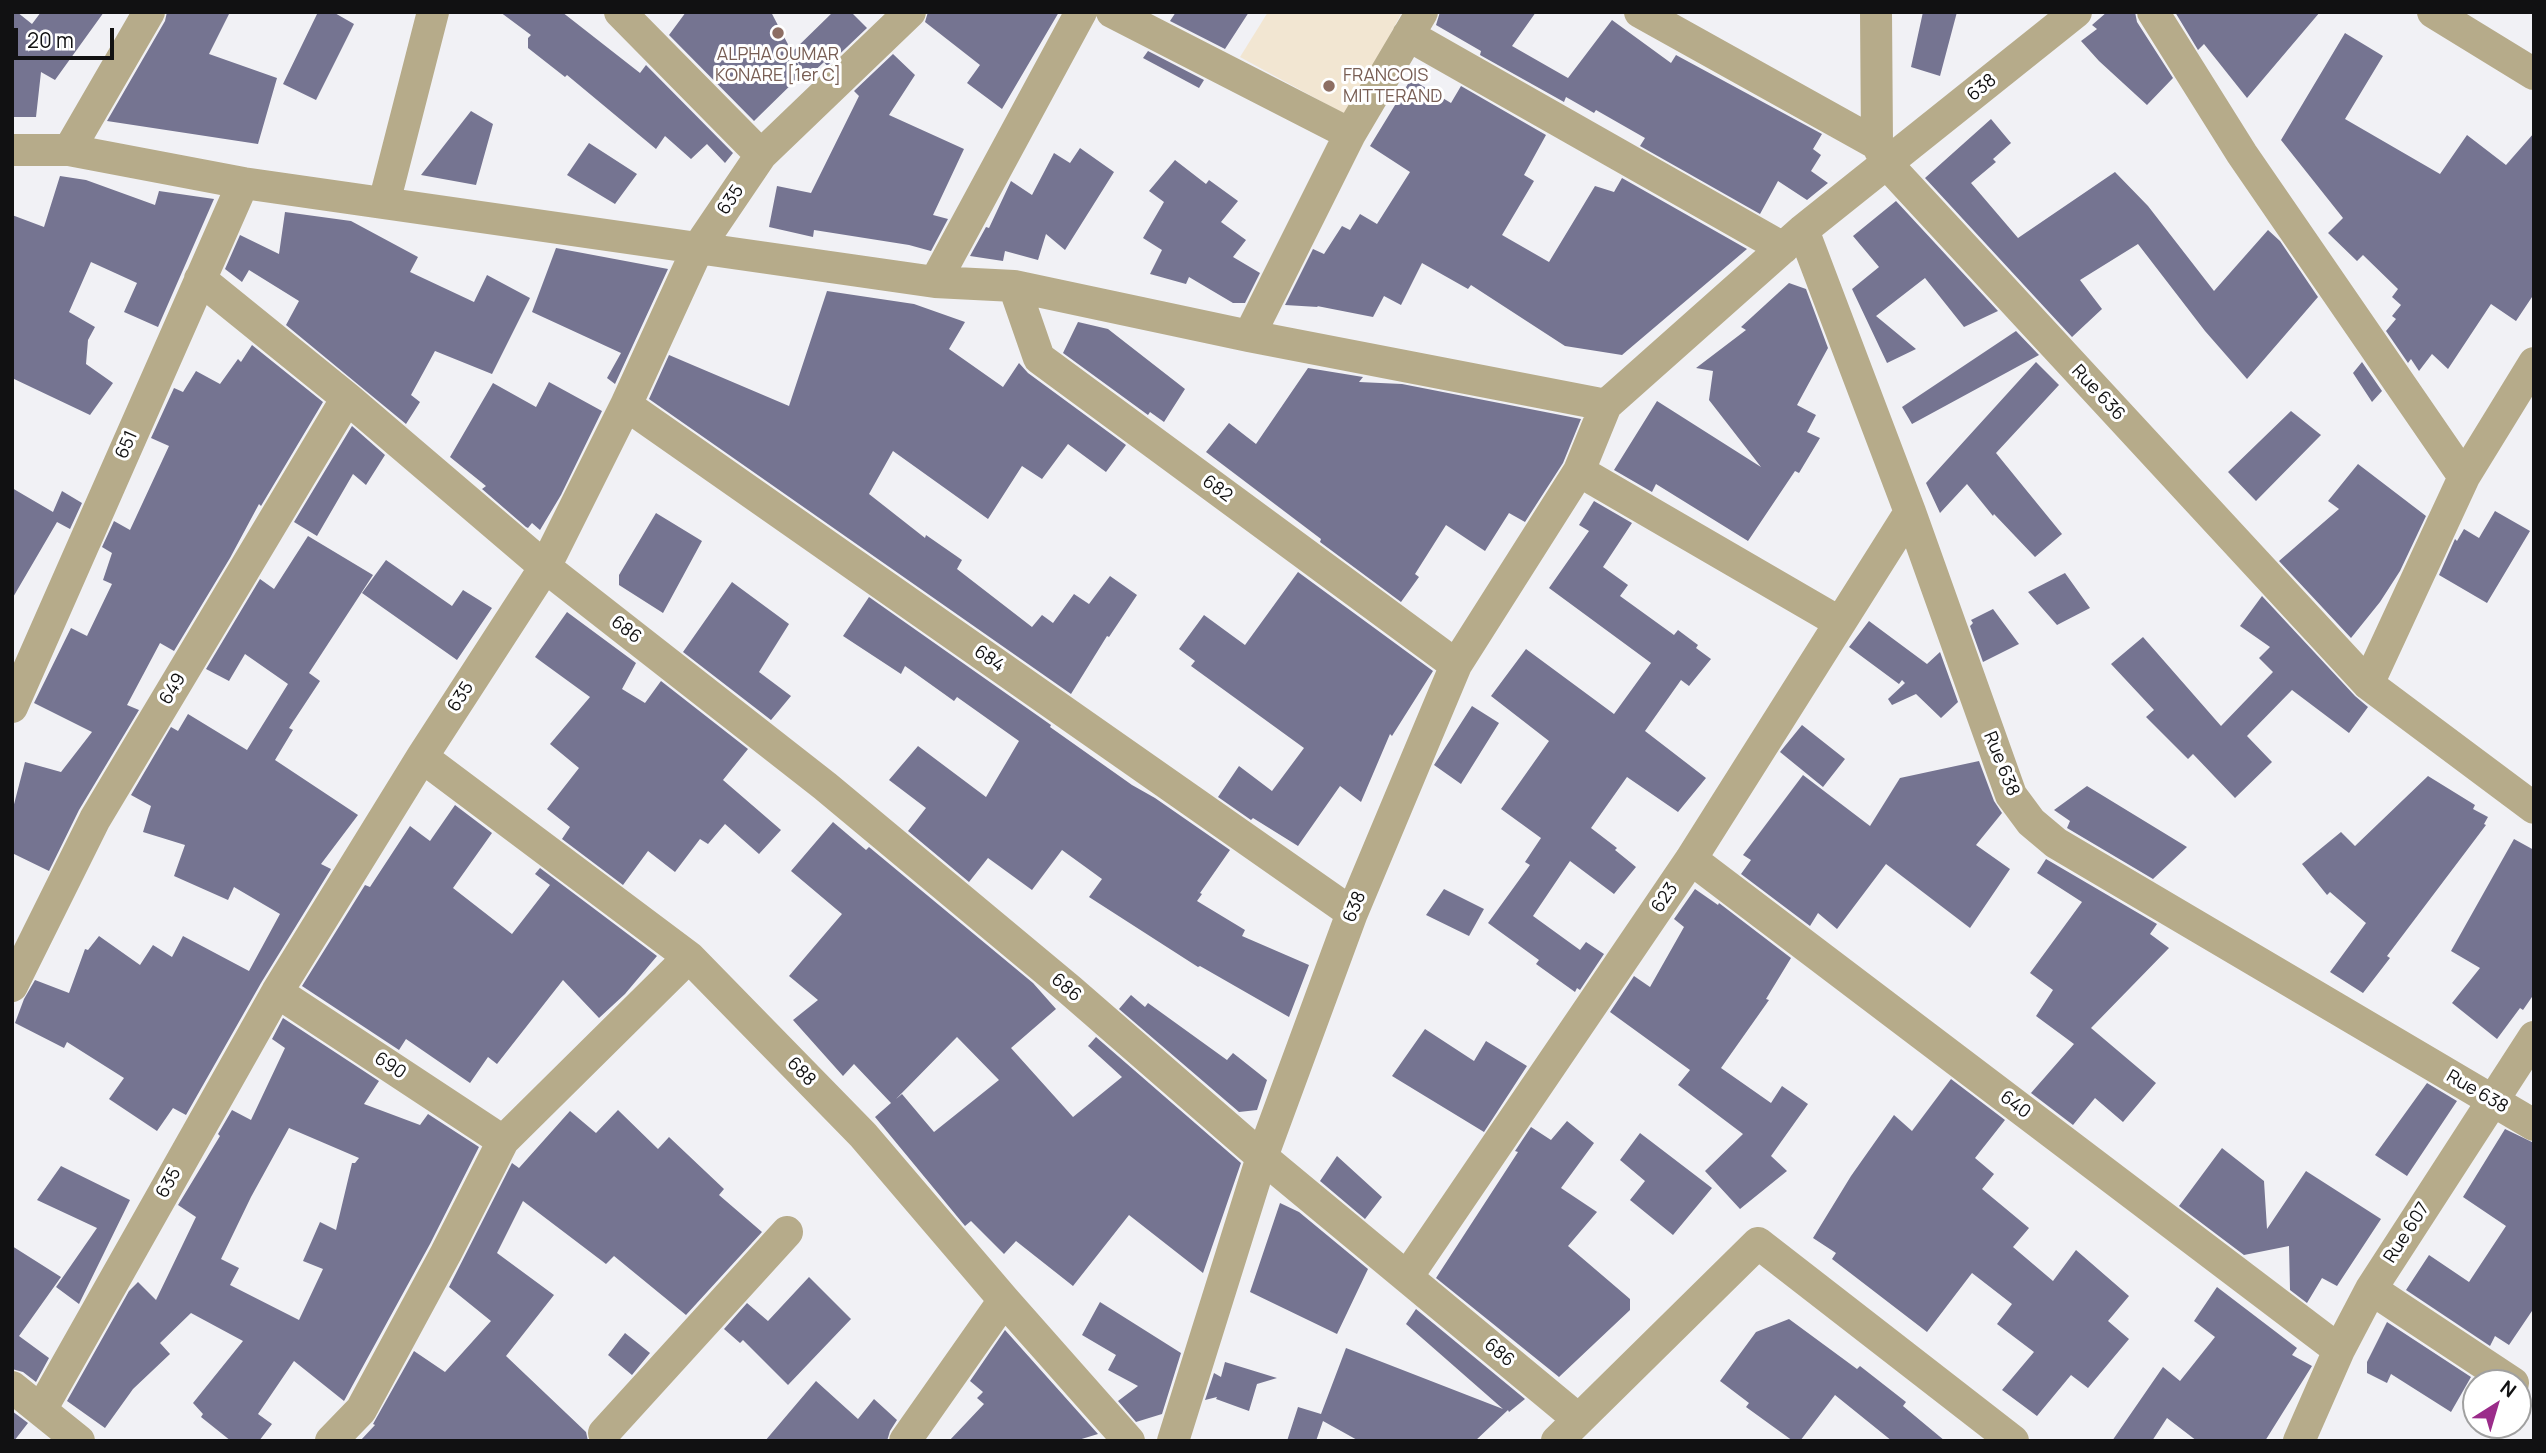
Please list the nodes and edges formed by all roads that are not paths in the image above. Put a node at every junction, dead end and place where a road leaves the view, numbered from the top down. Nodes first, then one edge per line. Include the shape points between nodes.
1 (149, 12) edge
2 (433, 12) edge
3 (620, 12) edge
4 (910, 12) edge
5 (1081, 12) edge
6 (1112, 12) edge
7 (1640, 12) edge
8 (1876, 12) edge
9 (2076, 12) edge
10 (2153, 12) edge
11 (2433, 12) edge
12 (1415, 24) edge
13 (2534, 74) edge
14 (1350, 134) junction
15 (12, 150) edge
16 (69, 150) junction
17 (1882, 154) junction
18 (761, 155) junction
19 (243, 184) junction
20 (384, 203) junction
21 (1793, 239) junction
22 (698, 248) junction
23 (200, 279) junction
24 (934, 282) junction
25 (1014, 286) junction
26 (1249, 336) junction
27 (2534, 363) edge
28 (347, 398) junction
29 (626, 405) junction
30 (1606, 405) junction
31 (1580, 471) junction
32 (2464, 477) junction
33 (1910, 512) junction
34 (545, 567) junction
35 (1839, 622) junction
36 (1456, 665) junction
37 (2368, 684) junction
38 (12, 707) edge
39 (422, 757) junction
40 (2534, 808) edge
41 (1691, 859) junction
42 (1352, 913) junction
43 (689, 957) junction
44 (12, 986) edge
45 (277, 992) junction
46 (2534, 1037) edge
47 (2492, 1100) junction
48 (2534, 1125) edge
49 (503, 1141) junction
50 (1262, 1157) junction
51 (787, 1232) dead end
52 (1408, 1277) junction
53 (2371, 1289) junction
54 (1004, 1300) junction
55 (2339, 1350) junction
56 (2492, 1369) edge
57 (12, 1387) edge
58 (41, 1410) junction
59 (1567, 1430) edge
60 (1995, 1435) edge
61 (605, 1438) edge
62 (79, 1441) edge
63 (331, 1441) edge
64 (905, 1441) edge
65 (1129, 1441) edge
66 (1173, 1441) edge
67 (2299, 1441) edge

1 - 16 street
2 - 20 street
3 - 18 street
4 - 18 street, 635
5 - 24 street
6 - 14 street
7 - 17 street, Rue 636
8 - 17 street
9 - 17 street, 638
10 - 32 street via 2242,153
11 - 13 street
12 - 14 street
12 - 21 street
14 - 26 street
15 - 16 street
16 - 19 street
17 - 21 street, 638
17 - 37 street, Rue 636
18 - 22 street, 635
19 - 20 street
19 - 23 street, 651
20 - 22 street
21 - 30 street, 638
21 - 33 street, Rue 638
22 - 24 street
22 - 29 street, 635
23 - 28 street, 686
23 - 38 street, 651
24 - 25 street
25 - 26 street
25 - 36 street, 682 via 1039,358
26 - 30 street
27 - 32 street
28 - 34 street, 686
28 - 44 street, 649 via 95,819
29 - 34 street, 635
29 - 42 street, 684
30 - 31 street, 638
31 - 35 street
31 - 36 street, 638
32 - 37 street
33 - 35 street, 623
33 - 47 street, Rue 638 via 2011,795 2031,822 2056,843
34 - 39 street, 635
34 - 50 street, 686 via 825,786
35 - 41 street, 623
36 - 42 street, 638
37 - 40 street, Rue 636
39 - 43 street, 688
39 - 45 street, 635
41 - 52 street, 623
41 - 55 street, 640
42 - 50 street, 638
43 - 49 street
43 - 54 street, 688 via 863,1135
45 - 49 street, 690
45 - 58 street, 635
46 - 47 street, Rue 607
47 - 48 street, Rue 638
47 - 53 street, Rue 607
49 - 63 street via 361,1410
50 - 52 street, 686
50 - 66 street, 638
51 - 61 street
52 - 59 street, 686
53 - 55 street, Rue 607
53 - 56 street
54 - 64 street
54 - 65 street, 688
55 - 67 street, Rue 607
57 - 58 street
58 - 62 street
59 - 60 street via 1758,1243

